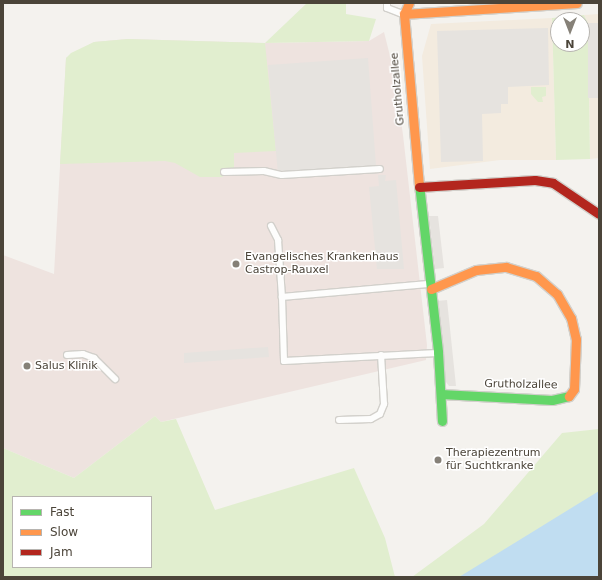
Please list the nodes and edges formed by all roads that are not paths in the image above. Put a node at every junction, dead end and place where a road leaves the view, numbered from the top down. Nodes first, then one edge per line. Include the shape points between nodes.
1 (409, 3) edge
2 (577, 3) edge
3 (387, 6) edge
4 (404, 14) junction
5 (380, 169) dead end
6 (224, 172) dead end
7 (419, 187) junction
8 (599, 214) edge
9 (271, 226) dead end
10 (430, 286) junction
11 (282, 297) junction
12 (438, 352) junction
13 (67, 355) dead end
14 (381, 355) junction
15 (115, 379) dead end
16 (441, 394) junction
17 (340, 420) dead end
18 (442, 421) dead end

1 - 4 street, Grutholzallee
2 - 4 street
3 - 4 lane
4 - 7 street, Grutholzallee
5 - 6 lane via 282,175 264,171
7 - 8 street via 535,180 553,183
7 - 10 street, Grutholzallee
9 - 11 lane via 278,240
10 - 11 lane
10 - 12 street, Grutholzallee
10 - 16 street, Grutholzallee via 476,270 506,267 536,276 558,294 571,318 576,339 574,389 568,397 545,400
11 - 14 lane via 284,361
12 - 14 lane
12 - 16 street, Grutholzallee
13 - 15 lane via 83,354 94,358
14 - 17 lane via 384,404 380,414 371,419
16 - 18 street, Grutholzallee

